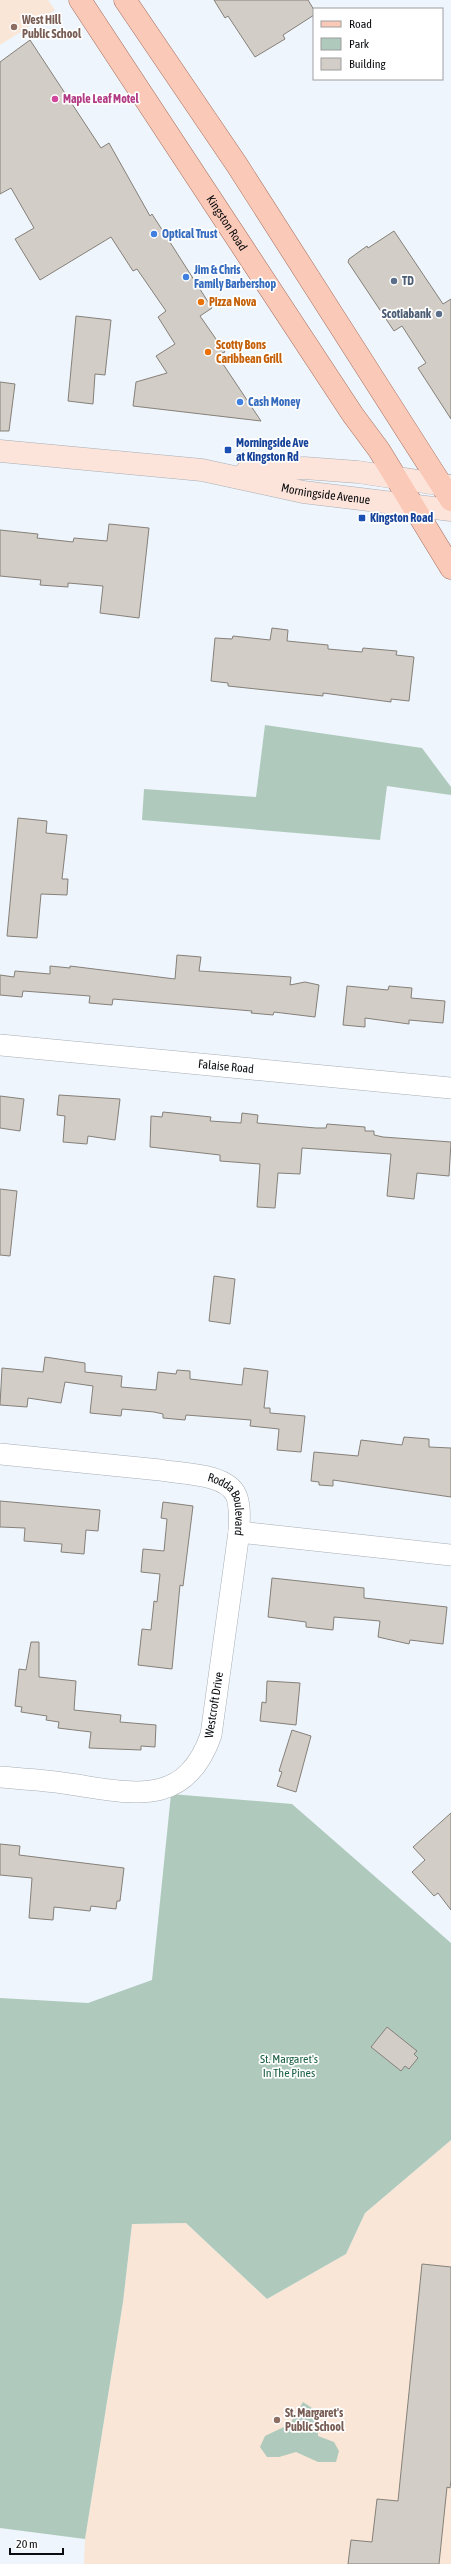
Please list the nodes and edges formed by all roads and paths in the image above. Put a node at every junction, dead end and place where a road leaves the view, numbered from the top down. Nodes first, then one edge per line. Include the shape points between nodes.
1 (80, 0) edge
2 (125, 0) edge
3 (0, 451) edge
4 (225, 473) junction
5 (394, 478) junction
6 (448, 490) edge
7 (412, 507) junction
8 (451, 510) edge
9 (451, 568) edge
10 (0, 1045) edge
11 (451, 1088) edge
12 (0, 1454) edge
13 (239, 1532) junction
14 (451, 1555) edge
15 (0, 1777) edge

1 - 5 main road, Kingston Road via 353,415 379,450
2 - 6 main road via 237,164
3 - 4 main road, Morningside Avenue
4 - 5 main road, Morningside Avenue via 304,468
4 - 7 main road, Morningside Avenue via 303,492
5 - 6 main road, Morningside Avenue
5 - 7 main road, Kingston Road
7 - 8 main road, Morningside Avenue
7 - 9 main road, Kingston Road
10 - 11 street, Falaise Road
12 - 13 street, Rodda Boulevard via 160,1470 184,1475 202,1474 229,1486 236,1495
13 - 14 street, Rodda Boulevard
13 - 15 street, Westcroft Drive via 211,1735 204,1754 190,1774 166,1789 137,1794

